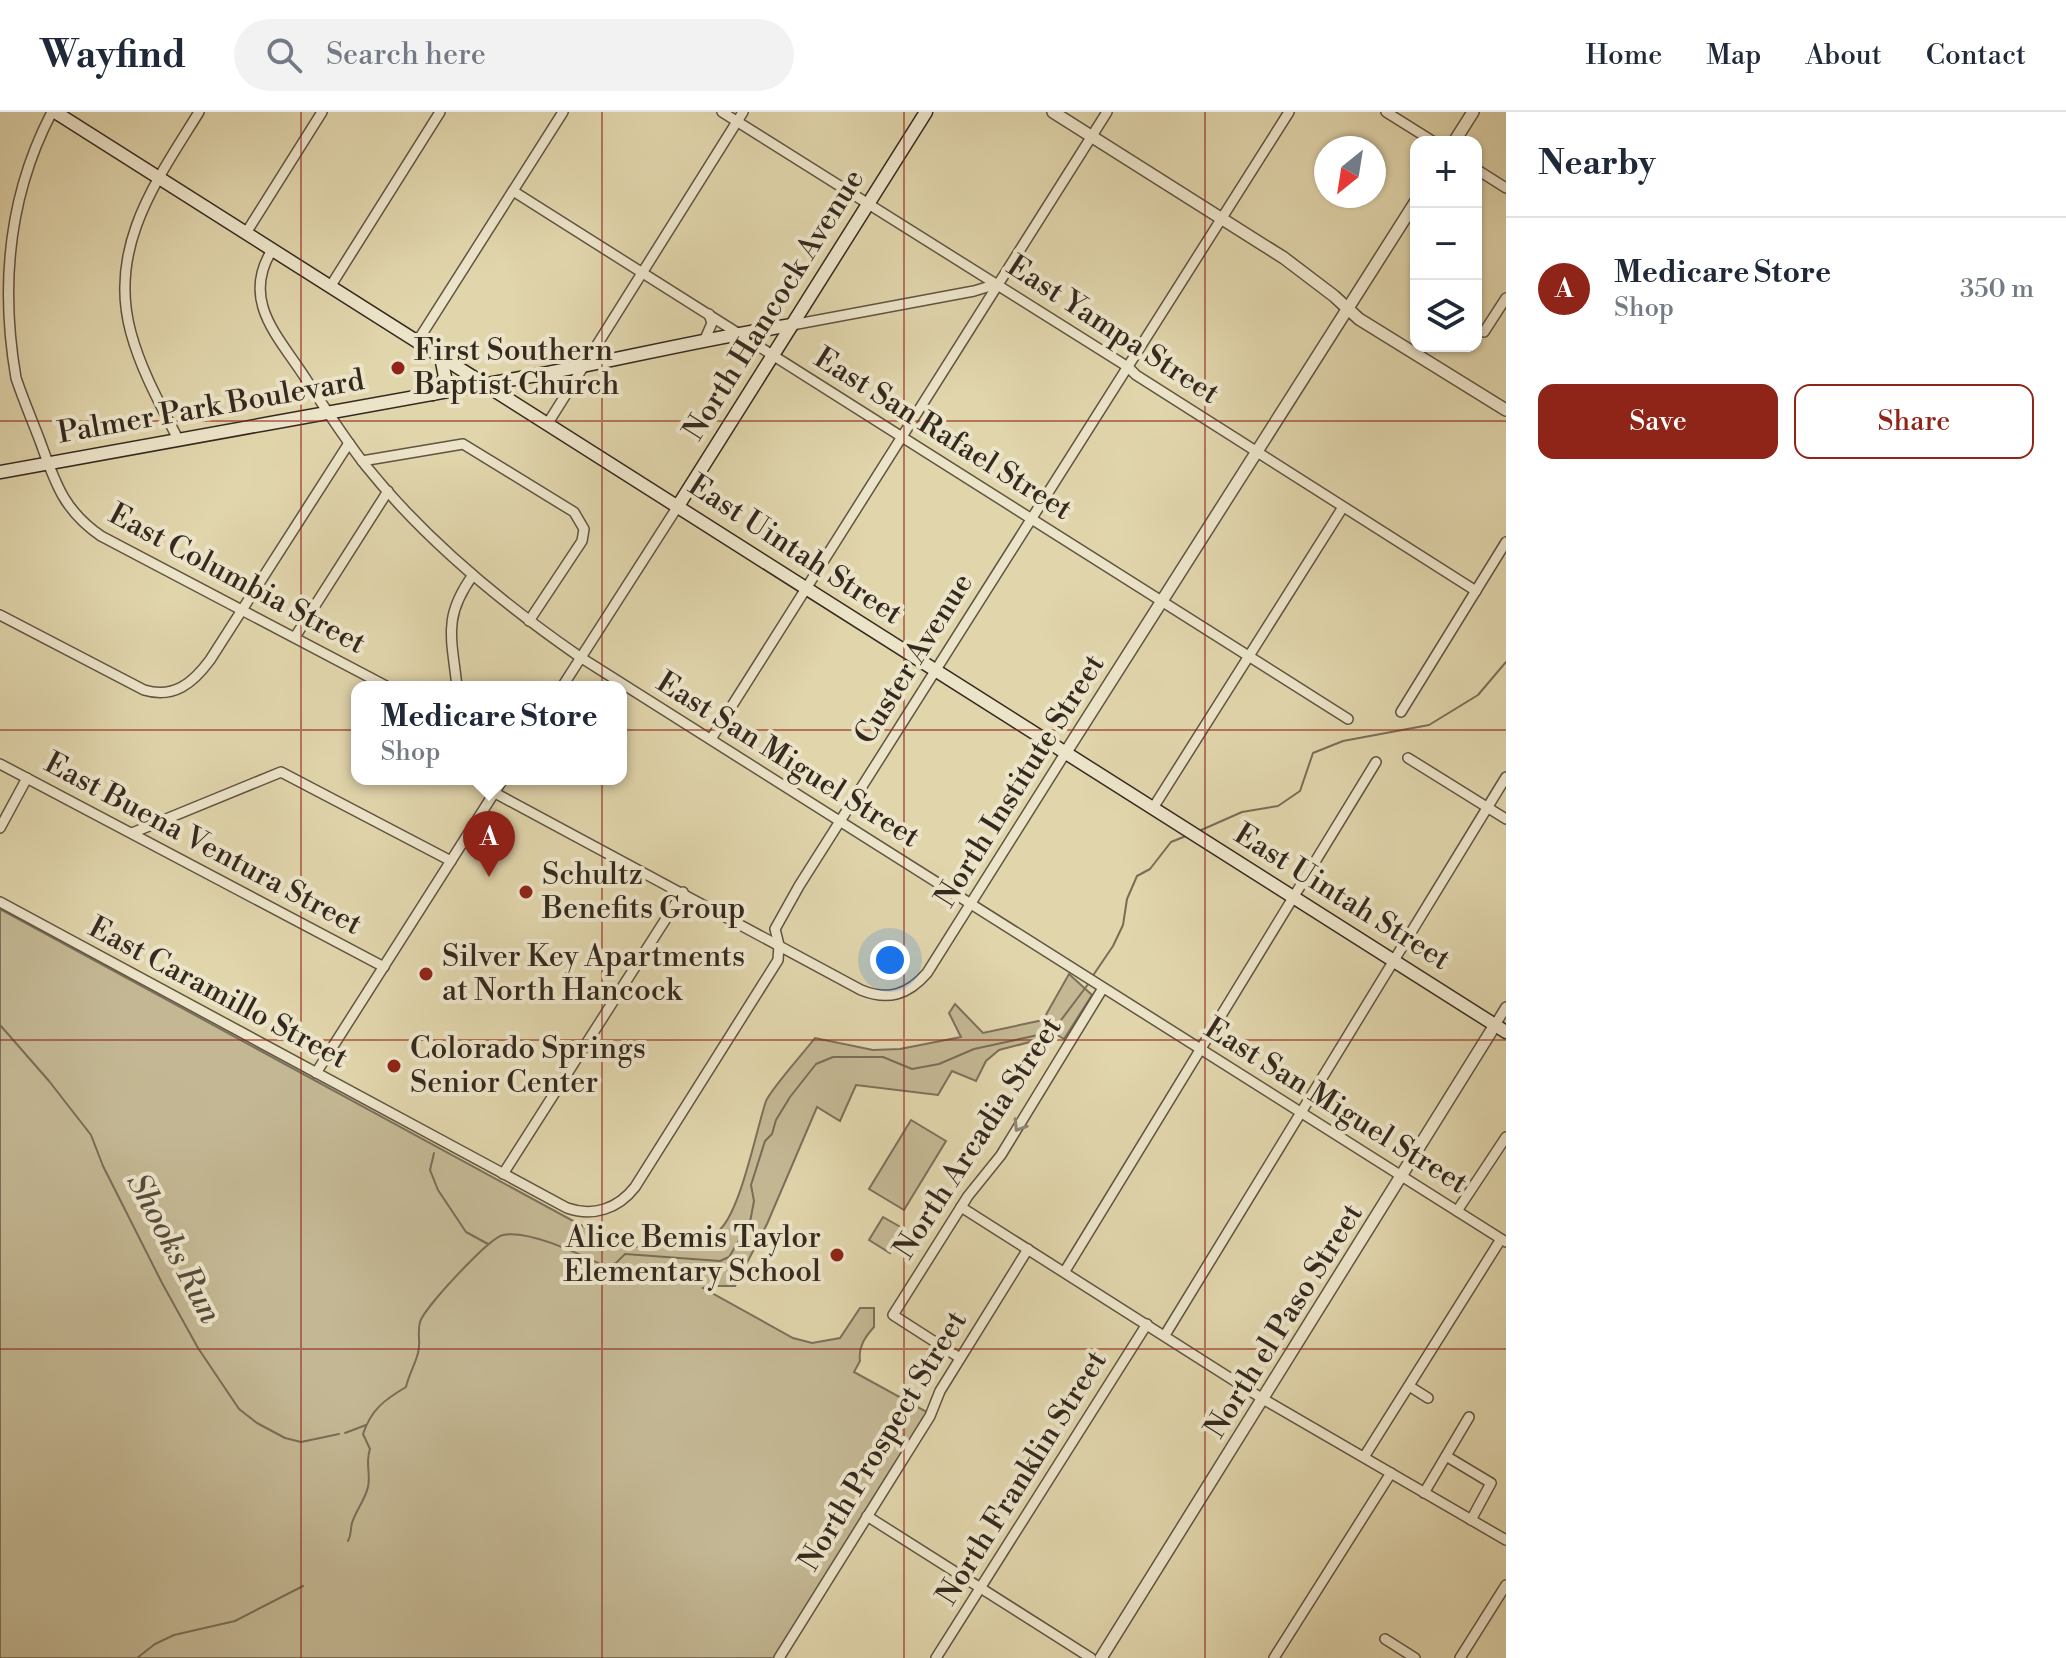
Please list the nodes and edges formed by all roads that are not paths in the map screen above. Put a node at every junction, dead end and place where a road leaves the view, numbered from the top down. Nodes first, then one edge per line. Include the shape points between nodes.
1 (54, 112) edge
2 (199, 112) edge
3 (322, 112) edge
4 (440, 112) edge
5 (563, 112) edge
6 (722, 112) edge
7 (743, 112) edge
8 (926, 112) edge
9 (1053, 112) edge
10 (1107, 112) edge
11 (1289, 112) edge
12 (1386, 112) edge
13 (1473, 112) edge
14 (737, 121) junction
15 (1092, 136) junction
16 (1424, 136) edge
17 (1458, 136) edge
18 (1482, 173) edge
19 (158, 177) junction
20 (1506, 188) edge
21 (513, 191) junction
22 (870, 202) junction
23 (1411, 208) edge
24 (1221, 218) junction
25 (246, 233) junction
26 (272, 250) junction
27 (642, 272) junction
28 (997, 284) junction
29 (330, 287) junction
30 (1506, 298) edge
31 (1346, 309) junction
32 (709, 314) junction
33 (792, 325) junction
34 (1484, 332) dead end
35 (738, 333) junction
36 (705, 339) junction
37 (417, 342) junction
38 (774, 355) junction
39 (441, 357) junction
40 (584, 366) junction
41 (1128, 367) junction
42 (486, 384) junction
43 (433, 394) junction
44 (1506, 410) edge
45 (328, 413) junction
46 (548, 423) junction
47 (902, 437) junction
48 (178, 439) junction
49 (349, 443) junction
50 (1258, 451) junction
51 (362, 461) junction
52 (48, 463) junction
53 (0, 472) edge
54 (388, 491) junction
55 (678, 506) junction
56 (1343, 507) junction
57 (1032, 519) junction
58 (1506, 542) edge
59 (473, 575) junction
60 (806, 589) junction
61 (1476, 591) junction
62 (1162, 602) junction
63 (243, 610) junction
64 (0, 615) edge
65 (529, 621) junction
66 (295, 637) junction
67 (1247, 656) junction
68 (580, 657) junction
69 (935, 670) junction
70 (377, 681) edge
71 (456, 681) edge
72 (566, 681) edge
73 (618, 681) edge
74 (627, 686) edge
75 (1401, 712) dead end
76 (1348, 719) dead end
77 (711, 739) junction
78 (1066, 752) junction
79 (1408, 758) dead end
80 (1376, 762) dead end
81 (0, 764) edge
82 (1506, 777) edge
83 (27, 778) junction
84 (500, 785) edge
85 (495, 793) junction
86 (1487, 807) junction
87 (1158, 811) junction
88 (1506, 819) edge
89 (840, 821) junction
90 (0, 828) edge
91 (132, 833) junction
92 (451, 861) junction
93 (683, 892) junction
94 (1293, 896) junction
95 (0, 902) edge
96 (970, 904) junction
97 (779, 945) junction
98 (1394, 960) junction
99 (384, 967) junction
100 (1099, 985) junction
101 (1506, 1007) edge
102 (1500, 1028) edge
103 (1200, 1048) junction
104 (316, 1073) junction
105 (1300, 1112) junction
106 (1506, 1137) edge
107 (503, 1174) junction
108 (1402, 1177) junction
109 (961, 1207) junction
110 (1457, 1211) junction
111 (584, 1212) joint
112 (1504, 1240) edge
113 (1028, 1249) junction
114 (1065, 1271) junction
115 (1147, 1324) junction
116 (1165, 1335) junction
117 (960, 1358) junction
118 (1409, 1386) junction
119 (1428, 1398) dead end
120 (1263, 1399) junction
121 (1469, 1417) dead end
122 (1446, 1456) junction
123 (1364, 1457) junction
124 (1391, 1473) junction
125 (1424, 1493) junction
126 (867, 1516) junction
127 (1471, 1520) junction
128 (1506, 1540) edge
129 (1506, 1585) edge
130 (980, 1589) junction
131 (1385, 1639) dead end
132 (779, 1658) edge
133 (936, 1658) edge
134 (1091, 1658) edge
135 (1101, 1658) edge
136 (1274, 1658) edge
137 (1415, 1658) edge
138 (1460, 1658) edge

1 - 19 main road, East Uintah Street
1 - 52 street, East Columbia Street via 27,164 12,214 3,288 16,378
2 - 19 street
3 - 25 street
4 - 29 street
5 - 21 street
6 - 14 street, East Yampa Street
7 - 14 street
8 - 22 main road, North Hancock Avenue
9 - 15 street
10 - 15 street
11 - 24 street, Custer Avenue
12 - 16 street
13 - 17 street
14 - 22 street, East Yampa Street
14 - 27 street
15 - 24 street
15 - 28 street
18 - 20 street
19 - 25 main road, East Uintah Street
19 - 48 street via 130,245 127,307 137,354
21 - 27 street, East San Rafael Street
21 - 37 street
22 - 28 street, East Yampa Street
22 - 33 main road, North Hancock Avenue
23 - 31 street, North Institute Street
24 - 31 street via 1298,267
24 - 41 street, Custer Avenue
25 - 26 main road, East Uintah Street
26 - 29 main road, East Uintah Street
26 - 45 street, East San Miguel Street via 260,280 263,308
27 - 32 street, East San Rafael Street
27 - 40 street
28 - 33 street, Palmer Park Boulevard
28 - 41 street, East Yampa Street
28 - 47 street
29 - 37 main road, East Uintah Street
30 - 34 street
31 - 44 street
31 - 50 street, North Institute Street
32 - 35 street, East San Rafael Street
32 - 36 street via 712,323
33 - 35 main road, Palmer Park Boulevard
33 - 38 main road, North Hancock Avenue
35 - 36 main road, Palmer Park Boulevard
35 - 38 street, East San Rafael Street
36 - 40 main road, Palmer Park Boulevard
37 - 39 main road, East Uintah Street
38 - 47 street, East San Rafael Street
38 - 55 main road, North Hancock Avenue
39 - 42 main road, East Uintah Street
39 - 43 main road via 445,377
40 - 42 main road, Palmer Park Boulevard
40 - 46 street
41 - 50 street, East Yampa Street
41 - 57 street, Custer Avenue
42 - 43 main road, Palmer Park Boulevard
42 - 46 main road, East Uintah Street
43 - 45 main road, Palmer Park Boulevard
45 - 48 main road, Palmer Park Boulevard
45 - 49 street, East San Miguel Street
46 - 55 main road, East Uintah Street
47 - 57 street, East San Rafael Street
47 - 60 street
48 - 52 main road, Palmer Park Boulevard
49 - 51 street, East San Miguel Street
49 - 63 street
50 - 56 street, East Yampa Street
50 - 62 street, North Institute Street
51 - 54 street, East San Miguel Street
51 - 65 street via 463,444 574,512 584,529 582,541
52 - 53 main road, Palmer Park Boulevard
52 - 63 street, East Columbia Street via 66,503 90,528
54 - 59 street, East San Miguel Street
54 - 66 street
55 - 60 main road, East Uintah Street
55 - 68 street, North Hancock Avenue
56 - 61 street, East Yampa Street
56 - 67 street
57 - 62 street, East San Rafael Street
57 - 69 street, Custer Avenue
58 - 61 street
59 - 65 street, East San Miguel Street
59 - 71 street via 451,619
60 - 69 main road, East Uintah Street
60 - 77 street
61 - 75 street
62 - 67 street, East San Rafael Street
62 - 78 street, North Institute Street
63 - 64 street via 198,676 178,690 161,693 137,687
63 - 66 street, East Columbia Street
65 - 68 street, East San Miguel Street
66 - 70 street, East Columbia Street
67 - 76 street, East San Rafael Street
67 - 87 street
68 - 72 street, North Hancock Avenue
68 - 73 street, East San Miguel Street
69 - 78 main road, East Uintah Street
69 - 89 street, Custer Avenue
74 - 77 street, East San Miguel Street
77 - 89 street, East San Miguel Street
78 - 87 main road, East Uintah Street
78 - 96 street, North Institute Street
79 - 86 street
80 - 94 street
81 - 83 street, East Buena Ventura Street
82 - 86 street
83 - 90 street
83 - 91 street, East Buena Ventura Street
84 - 85 street
85 - 92 street
85 - 93 street, North Institute Street
86 - 88 street
86 - 98 street
87 - 94 main road, East Uintah Street
89 - 96 street, East San Miguel Street
89 - 97 street, Custer Avenue via 775,929
91 - 92 street via 281,772
91 - 99 street, East Buena Ventura Street
92 - 99 street
93 - 97 street, North Institute Street
93 - 107 street
94 - 98 main road, East Uintah Street
94 - 103 street
95 - 104 street, East Caramillo Street
96 - 97 street, North Institute Street via 927,973 908,991 894,995 861,990
96 - 100 street, East San Miguel Street
97 - 111 street, Custer Avenue via 778,960 635,1187 615,1205
98 - 102 main road, East Uintah Street
98 - 105 street
99 - 104 street
100 - 103 street, East San Miguel Street
100 -> 109 street, North Arcadia Street via 1001,1155
101 - 102 street, North el Paso Street
102 - 108 street, North el Paso Street
103 - 105 street, East San Miguel Street
103 - 114 street
104 - 107 street, East Caramillo Street
105 - 108 street, East San Miguel Street
105 - 116 street
106 - 110 street
107 - 111 street, East Caramillo Street
108 - 110 street, East San Miguel Street
108 - 120 street, North el Paso Street
109 - 113 street
109 - 117 street, North Arcadia Street via 893,1315
110 - 112 street, East San Miguel Street
112 - 118 street
113 - 114 street
113 - 117 street, North Prospect Street
114 - 115 street
115 - 116 street
115 - 130 street, North Franklin Street
116 - 120 street
117 - 126 street, North Prospect Street
118 - 119 street
118 - 123 street
120 - 123 street
120 - 135 street, North el Paso Street
121 - 122 street
122 - 125 street
122 - 127 street via 1491,1483
123 - 124 street
124 - 125 street
124 - 136 street
125 - 127 street
126 - 130 street
126 - 132 street, North Prospect Street
127 - 128 street
129 - 138 street
130 - 133 street, North Franklin Street
130 - 134 street
131 - 137 street

